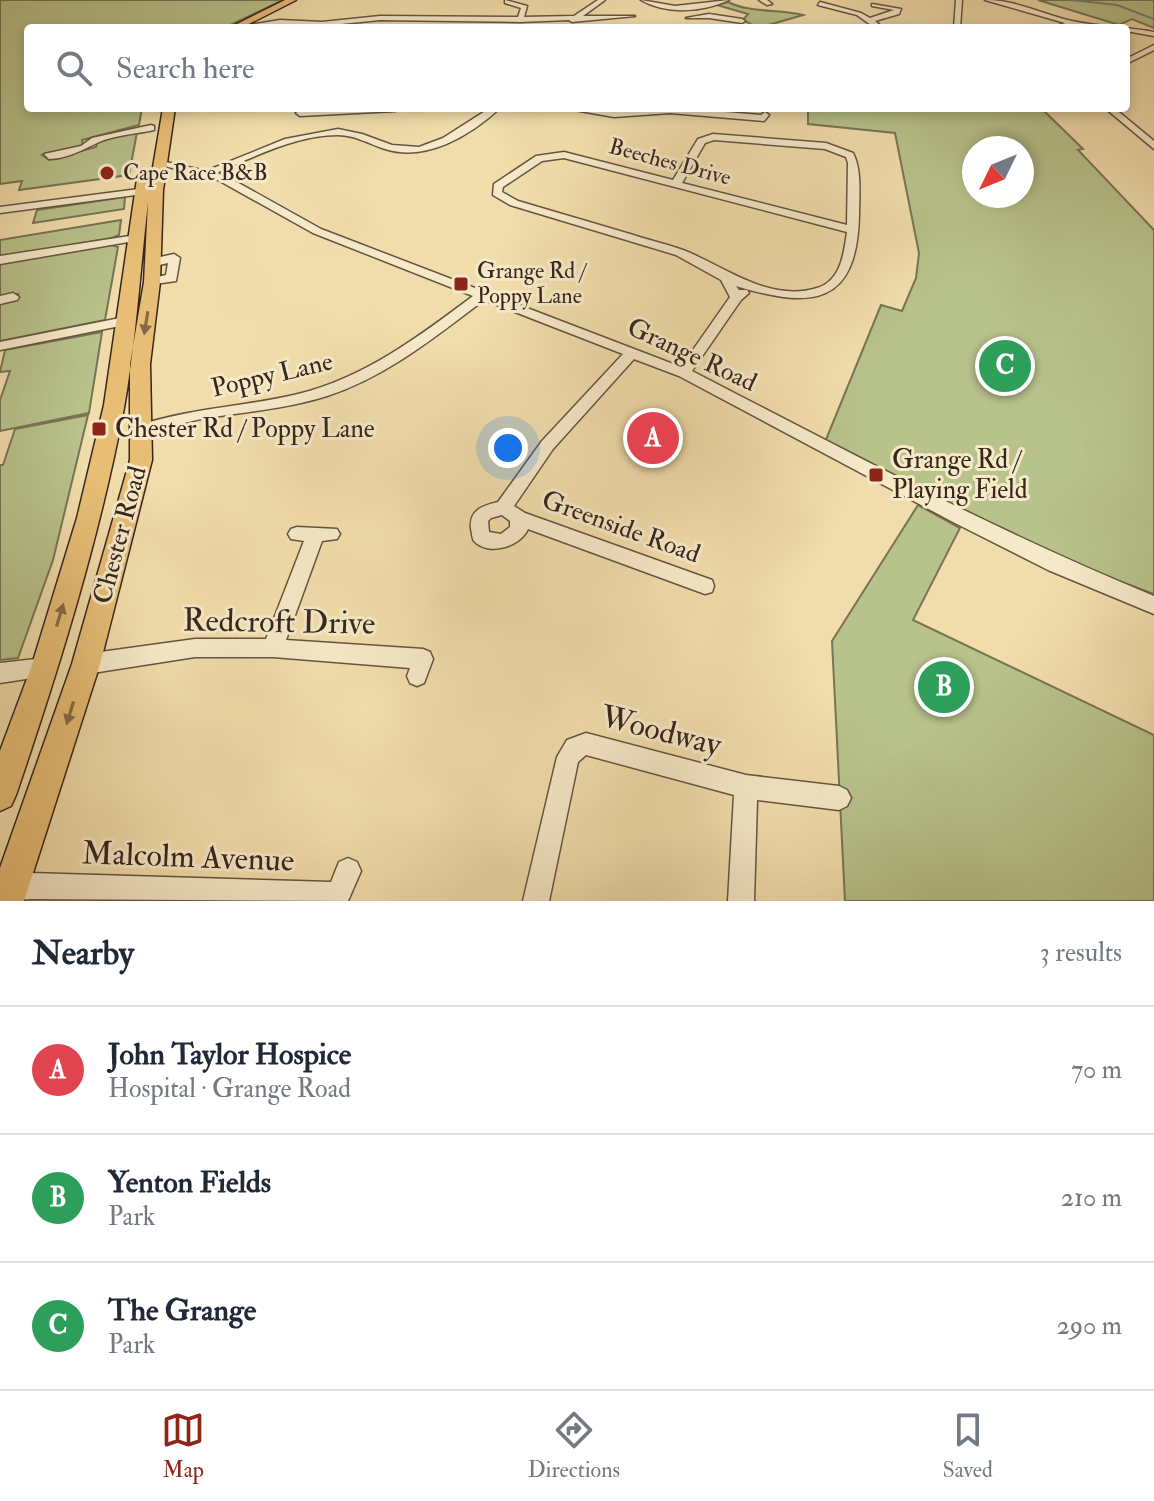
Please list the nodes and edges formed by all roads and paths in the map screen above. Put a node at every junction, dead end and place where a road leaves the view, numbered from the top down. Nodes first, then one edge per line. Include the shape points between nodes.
1 (292, 0) edge
2 (304, 0) edge
3 (509, 0) edge
4 (602, 0) edge
5 (644, 0) edge
6 (706, 0) edge
7 (726, 0) edge
8 (959, 0) edge
9 (988, 0) edge
10 (716, 3) junction
11 (821, 5) edge
12 (874, 5) dead end
13 (898, 9) junction
14 (674, 10) junction
15 (907, 10) dead end
16 (276, 15) junction
17 (632, 16) dead end
18 (618, 18) junction
19 (742, 19) dead end
20 (520, 20) junction
21 (872, 20) junction
22 (575, 21) edge
23 (347, 22) junction
24 (1072, 23) junction
25 (251, 24) edge
26 (251, 24) edge
27 (305, 24) joint
28 (343, 24) edge
29 (625, 24) edge
30 (876, 24) edge
31 (957, 24) edge
32 (1069, 24) edge
33 (1082, 24) edge
34 (1130, 29) edge
35 (1154, 34) edge
36 (1154, 47) edge
37 (1130, 60) edge
38 (168, 112) edge
39 (300, 112) edge
40 (490, 112) edge
41 (598, 112) edge
42 (636, 112) edge
43 (701, 112) edge
44 (1115, 112) edge
45 (765, 115) dead end
46 (153, 118) edge
47 (310, 135) junction
48 (1154, 146) edge
49 (49, 154) dead end
50 (156, 156) junction
51 (205, 172) junction
52 (676, 184) junction
53 (152, 187) junction
54 (0, 210) edge
55 (852, 230) junction
56 (136, 238) junction
57 (0, 260) edge
58 (726, 278) junction
59 (756, 290) junction
60 (484, 294) junction
61 (736, 297) junction
62 (125, 321) junction
63 (0, 346) edge
64 (633, 352) junction
65 (684, 373) junction
66 (127, 392) junction
67 (142, 430) junction
68 (137, 475) junction
69 (97, 483) junction
70 (314, 534) dead end
71 (705, 586) dead end
72 (1154, 605) edge
73 (273, 648) junction
74 (423, 660) dead end
75 (86, 664) junction
76 (45, 668) junction
77 (0, 673) edge
78 (746, 787) junction
79 (0, 795) edge
80 (839, 798) dead end
81 (348, 871) dead end
82 (8, 895) edge
83 (536, 901) edge
84 (741, 901) edge

1 - 16 highway
2 - 16 highway
3 - 20 street via 527,7
4 - 22 street
5 - 14 street
6 - 10 street
7 - 10 street
8 - 31 street
9 - 24 street
10 - 14 street
11 - 21 street
12 - 13 street
13 - 15 street
13 - 21 street via 893,16
14 - 19 street via 681,19
16 - 25 highway
16 - 26 highway
16 - 27 street
17 - 18 street
18 - 22 street
18 - 29 street
20 - 22 street
20 - 23 street
21 - 30 street
23 - 27 street
23 - 28 street
24 - 32 street
24 - 33 street
34 - 35 street
36 - 37 street
38 - 50 highway, Chester Road
39 - 47 street
40 - 47 street via 459,134 425,148 391,148 342,132
41 - 42 street
43 - 45 street
44 - 48 street
46 - 49 street via 84,148
46 - 50 highway, Chester Road
47 - 51 street
50 - 51 street, Grange Road
50 - 53 highway, Chester Road
51 - 53 street
51 - 60 street, Grange Road via 317,231
52 - 55 street, Beeches Drive
52 - 55 street via 707,138 834,147 850,155 853,163
52 - 58 street, Beeches Drive via 555,155 532,161 496,190 514,203 680,253
53 - 54 street
53 - 56 highway, Chester Road
53 -> 66 highway, Chester Road via 154,272 140,364
55 - 59 street via 842,275 834,284 801,294
56 - 57 street
56 - 62 highway, Chester Road
58 - 59 street, Beeches Drive
58 - 61 street
59 - 61 street
60 - 64 street, Grange Road
60 - 67 street, Poppy Lane via 391,362 327,391
61 - 65 street
62 - 63 street
62 - 66 highway, Chester Road
64 - 65 street, Grange Road
64 - 71 street, Greenside Road via 525,470 511,513
65 - 72 street, Grange Road via 959,517
66 - 67 highway, Chester Road
66 - 69 highway, Chester Road
67 - 68 highway, Chester Road
68 - 69 highway
68 - 75 highway, Chester Road
76 -> 69 highway, Chester Road
70 - 73 street
73 - 74 street, Redcroft Drive
73 - 75 street, Redcroft Drive via 195,648
75 -> 82 highway, Chester Road
76 - 77 street
76 - 79 highway, Chester Road
78 - 80 street, Woodway
78 - 83 street, Woodway via 586,744 575,748 568,757
78 - 84 street, Woodway
81 - 82 street, Malcolm Avenue via 338,895 30,886

